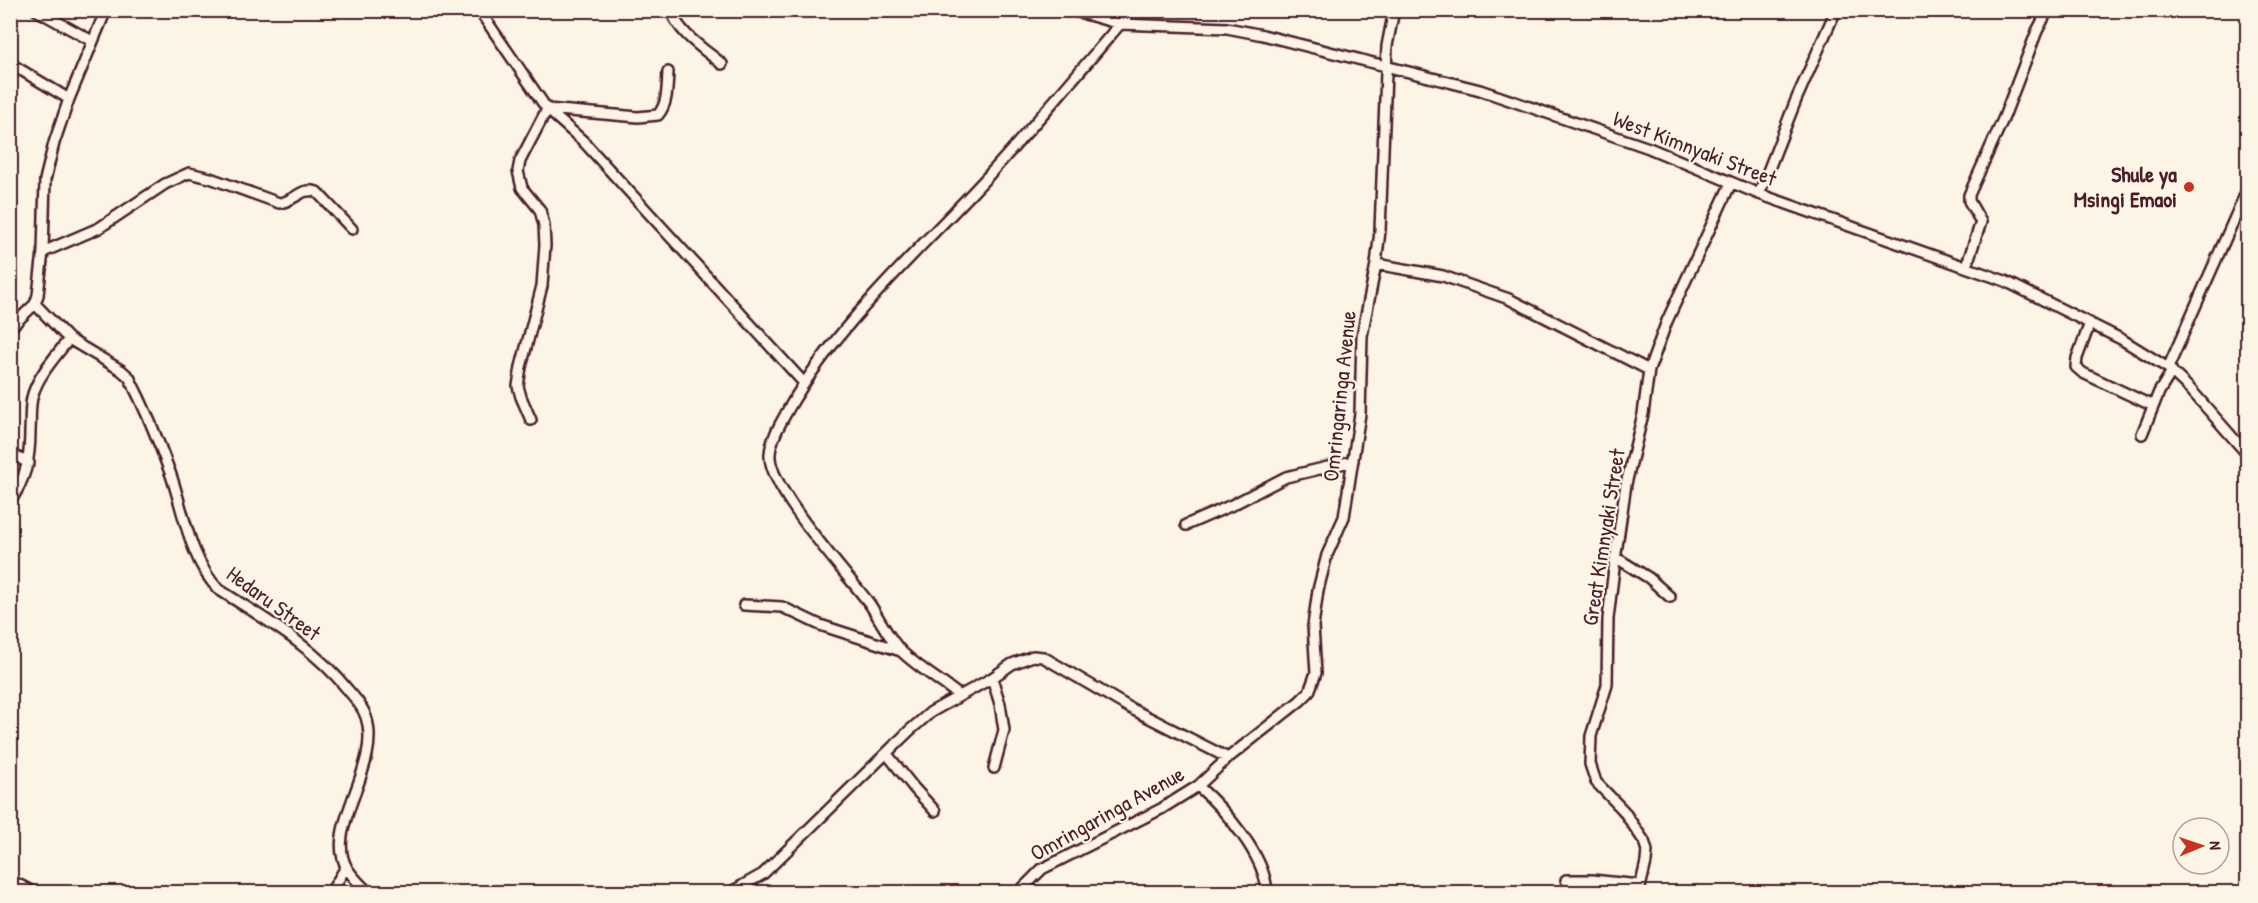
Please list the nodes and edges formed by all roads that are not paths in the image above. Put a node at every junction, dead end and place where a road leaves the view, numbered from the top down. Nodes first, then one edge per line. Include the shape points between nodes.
1 (36, 10) edge
2 (106, 10) edge
3 (480, 10) edge
4 (671, 10) edge
5 (1071, 10) edge
6 (1132, 10) edge
7 (1394, 10) edge
8 (1836, 10) edge
9 (2048, 10) edge
10 (1120, 24) junction
11 (92, 40) junction
12 (11, 64) edge
13 (722, 64) dead end
14 (1387, 68) junction
15 (668, 72) dead end
16 (69, 99) junction
17 (547, 109) junction
18 (1731, 183) junction
19 (2247, 188) edge
20 (1759, 194) junction
21 (352, 229) dead end
22 (42, 252) junction
23 (1376, 264) junction
24 (1966, 267) junction
25 (35, 304) junction
26 (2090, 323) junction
27 (10, 328) edge
28 (69, 339) junction
29 (2170, 369) junction
30 (1649, 370) junction
31 (804, 383) junction
32 (2153, 406) junction
33 (531, 420) dead end
34 (2142, 434) dead end
35 (10, 454) edge
36 (2247, 455) edge
37 (1353, 461) junction
38 (29, 463) junction
39 (10, 502) edge
40 (1186, 525) dead end
41 (1615, 557) junction
42 (1670, 597) dead end
43 (744, 605) dead end
44 (902, 651) junction
45 (992, 678) junction
46 (960, 696) junction
47 (887, 753) junction
48 (1228, 759) junction
49 (994, 768) dead end
50 (1198, 786) junction
51 (935, 811) dead end
52 (346, 867) junction
53 (10, 880) edge
54 (1566, 880) dead end
55 (1640, 889) edge
56 (31, 891) dead end
57 (332, 892) edge
58 (368, 892) edge
59 (731, 892) edge
60 (1019, 892) edge
61 (1267, 892) edge

1 - 11 street
2 - 11 street
3 - 17 street
4 - 13 street via 684,31
5 - 10 street, West Kimnyaki Street
6 - 10 street
7 - 14 street, Omringaringa Avenue
8 - 20 street
9 - 24 street via 1969,195 1981,222
10 - 14 street, West Kimnyaki Street via 1227,28
10 - 31 street via 988,176 871,298
11 - 16 street
12 - 16 street
14 - 18 street, West Kimnyaki Street via 1479,90 1649,148
14 - 23 street, Omringaringa Avenue
15 - 17 street via 664,105 654,117
16 - 22 street via 45,180
17 - 31 street via 583,141
17 - 33 street via 518,171 522,188 540,210 544,225 542,286 519,386
18 - 20 street, West Kimnyaki Street
18 - 30 street, Great Kimnyaki Street via 1667,321
19 - 29 street
20 - 24 street, West Kimnyaki Street
21 - 22 street via 312,190 279,203 189,174 165,184 99,228
22 - 25 street
23 - 30 street via 1443,276 1509,299
23 - 37 street, Omringaringa Avenue via 1362,336 1361,399
24 - 26 street, West Kimnyaki Street via 2005,281
25 - 27 street
25 - 28 street, Hedaru Street
26 - 29 street, West Kimnyaki Street
26 - 32 street via 2076,367
28 - 38 street via 33,393
28 - 52 street, Hedaru Street via 129,377 170,472 207,578 218,590 308,649 340,680 366,716 366,760 341,834
29 - 32 street
29 - 36 street, West Kimnyaki Street
30 - 41 street, Great Kimnyaki Street
31 - 44 street via 775,437 770,462 789,499
32 - 34 street
35 - 38 street
37 - 40 street via 1286,477
37 - 48 street, Omringaringa Avenue via 1344,517 1327,555 1318,590 1313,626 1314,682 1300,702
38 - 39 street
41 - 42 street via 1649,578
41 - 55 street, Great Kimnyaki Street via 1608,619 1607,685 1591,736 1590,764 1596,782 1623,810 1644,841 1647,851
43 - 44 street via 782,607 820,625
44 - 46 street
45 - 46 street
45 - 48 street via 1018,661 1043,657
45 - 49 street via 1004,730
46 - 47 street via 931,712
47 - 51 street
47 - 59 street via 763,874
48 - 50 street, Omringaringa Avenue
50 - 60 street, Omringaringa Avenue via 1042,869
50 - 61 street via 1232,819 1262,868
52 - 57 street
52 - 58 street
53 - 56 street
54 - 55 street via 1604,881

